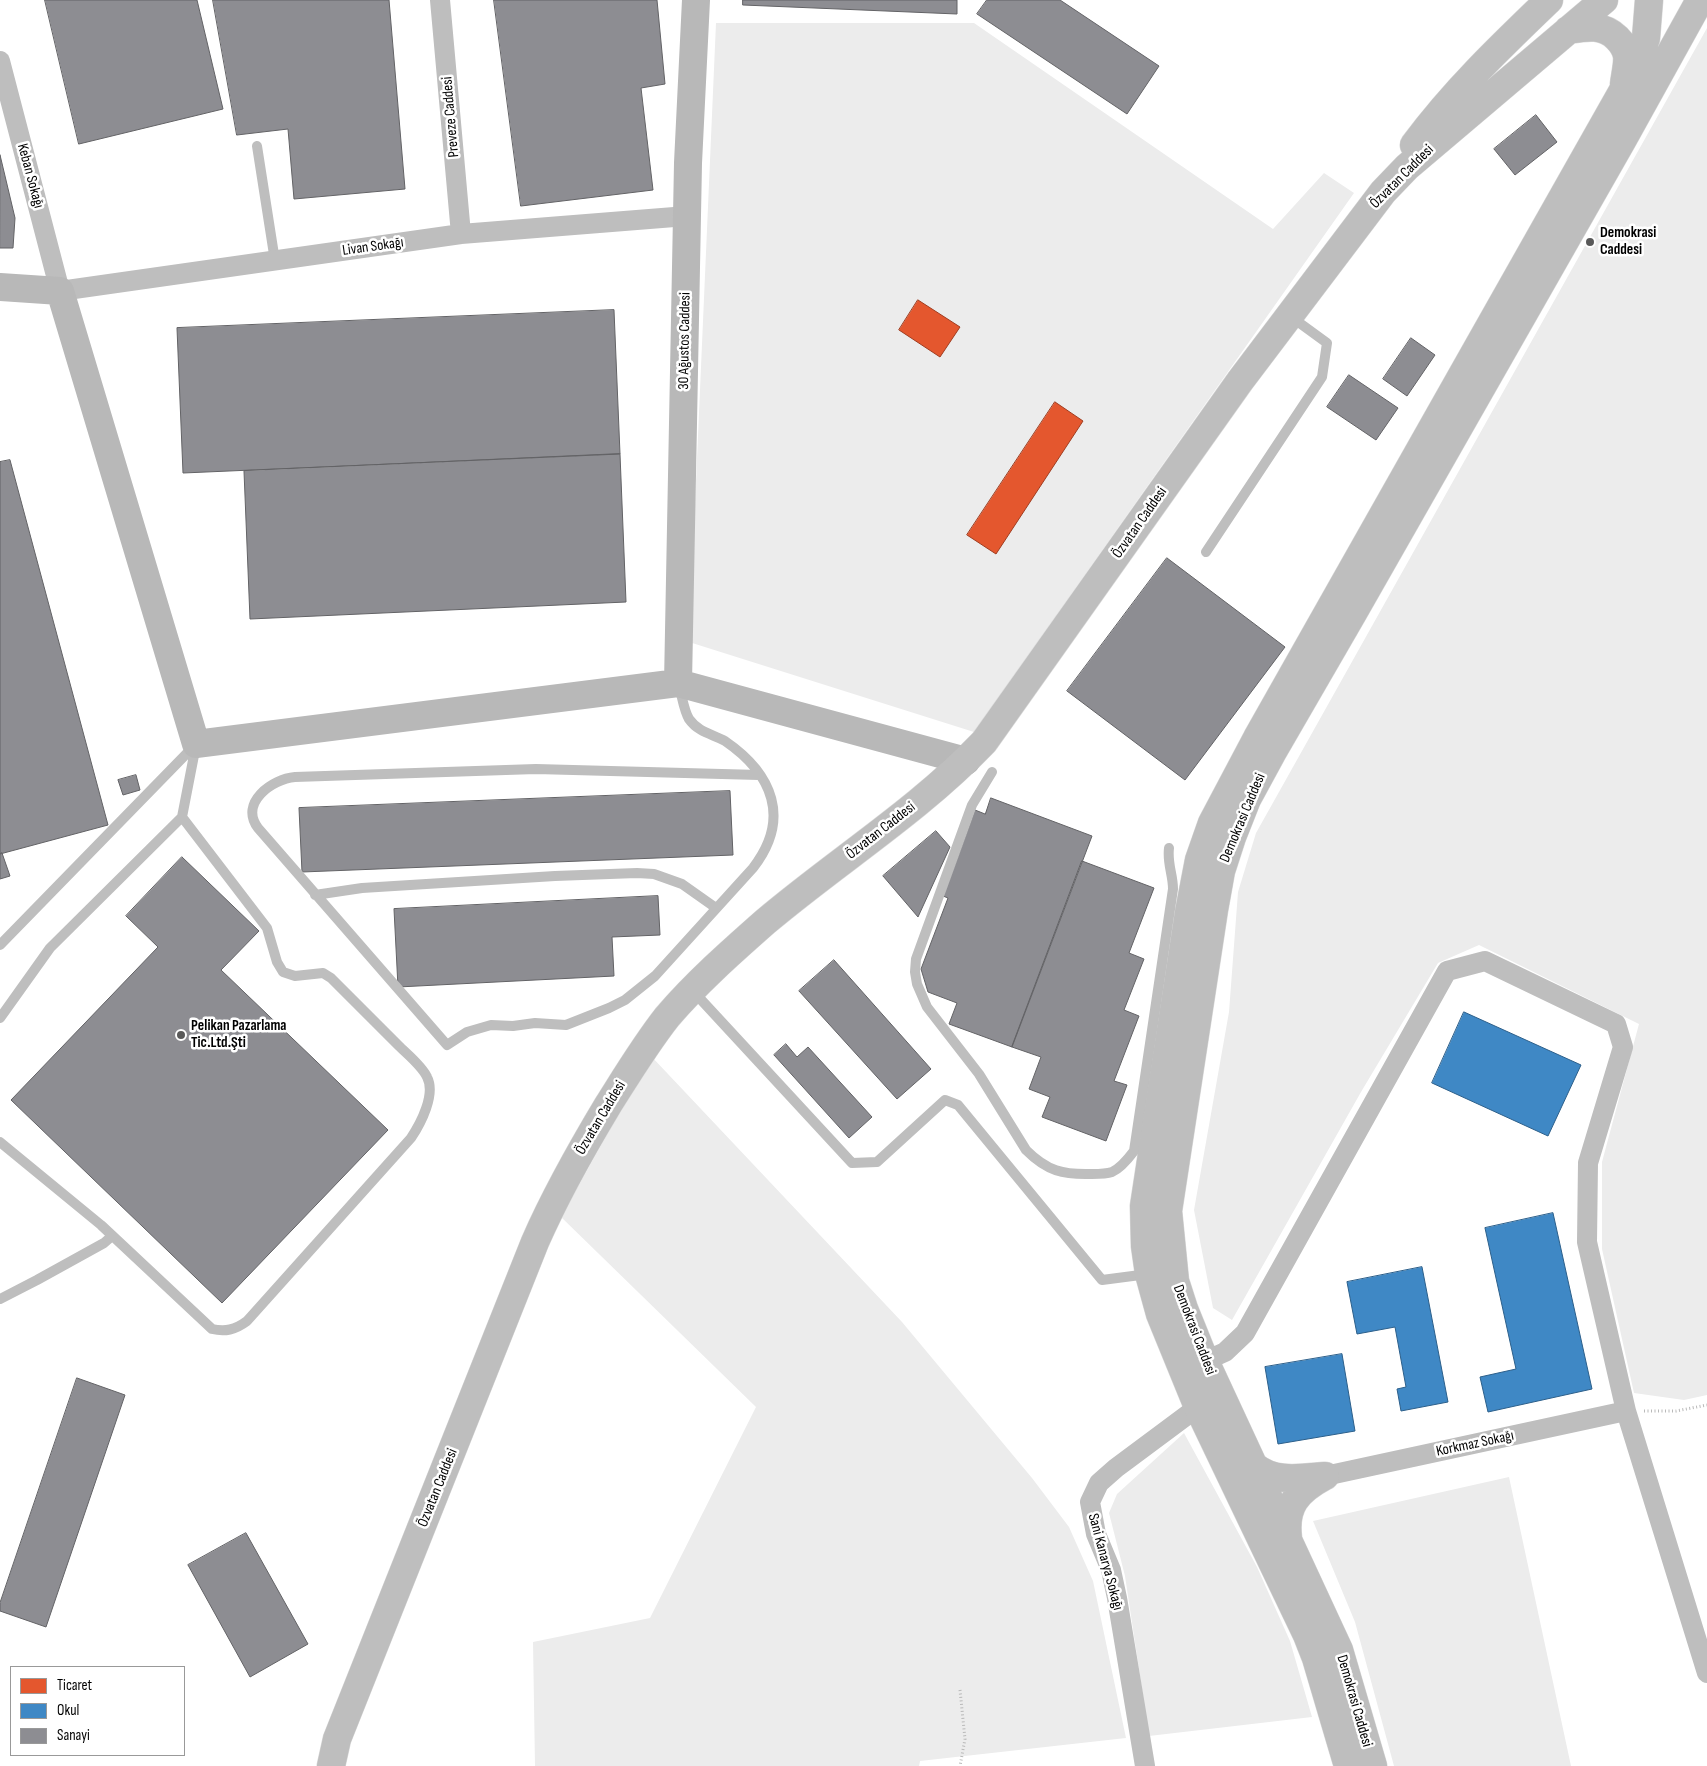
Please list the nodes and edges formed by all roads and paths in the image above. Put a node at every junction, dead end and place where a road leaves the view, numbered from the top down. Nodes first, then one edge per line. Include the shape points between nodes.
1 (440, 0) edge
2 (696, 0) edge
3 (1549, 0) edge
4 (1604, 0) edge
5 (1649, 0) edge
6 (1700, 0) edge
7 (1568, 30) junction
8 (0, 61) edge
9 (1624, 89) junction
10 (257, 146) dead end
11 (1383, 192) junction
12 (687, 216) junction
13 (461, 234) junction
14 (275, 261) junction
15 (0, 287) edge
16 (60, 291) junction
17 (1289, 316) junction
18 (1206, 552) dead end
19 (678, 683) junction
20 (196, 744) junction
21 (966, 761) junction
22 (992, 772) dead end
23 (759, 775) junction
24 (182, 817) junction
25 (1169, 848) dead end
26 (315, 895) junction
27 (716, 908) junction
28 (0, 945) edge
29 (692, 990) junction
30 (0, 1018) edge
31 (0, 1142) edge
32 (112, 1236) junction
33 (1149, 1274) junction
34 (0, 1299) edge
35 (1205, 1361) junction
36 (1707, 1405) edge
37 (1198, 1407) junction
38 (1626, 1411) junction
39 (1254, 1466) junction
40 (1325, 1476) junction
41 (1288, 1539) junction
42 (1707, 1673) edge
43 (960, 1690) dead end
44 (331, 1766) edge
45 (960, 1766) edge
46 (1145, 1766) edge
47 (1348, 1766) edge
48 (1373, 1766) edge

1 - 13 street, Preveze Caddesi
2 - 12 street, 30 Ağustos Caddesi
3 - 11 main road via 1448,102
4 - 7 main road, Özvatan Caddesi
5 - 9 main road, Demokrasi Caddesi via 1642,51
6 - 35 main road, Demokrasi Caddesi via 1272,753 1247,799 1232,836 1214,910 1168,1211 1175,1281
7 - 9 main road via 1600,28 1616,36 1627,56
7 - 11 main road, Özvatan Caddesi via 1407,167
8 - 16 street, Keban Sokağı
9 - 33 main road, Demokrasi Caddesi via 1212,823 1199,860 1189,912 1144,1206
10 - 14 lane
11 - 17 main road, Özvatan Caddesi
12 - 13 street, Livan Sokağı
12 - 19 street, 30 Ağustos Caddesi
13 - 14 street, Livan Sokağı
14 - 16 street, Livan Sokağı
15 - 16 street
16 - 20 street
17 - 18 lane via 1326,343 1322,377
17 - 21 main road, Özvatan Caddesi via 1003,717
19 - 20 street
19 - 21 street
19 - 23 lane via 689,719 703,732 723,740
20 - 24 lane
20 - 28 lane
21 - 29 main road, Özvatan Caddesi via 766,922
22 - 25 lane via 972,805 916,959 917,984 927,1007 979,1074 1026,1150 1055,1171 1074,1175 1110,1173 1134,1151 1173,889 1167,858
23 - 26 lane via 536,769 285,778 268,786 261,794 253,807 252,818
23 - 27 lane via 768,788 773,806 771,836 762,858
24 - 30 lane via 50,948
24 - 32 lane via 267,928 277,962 284,972 295,976 323,973 331,978 428,1077 426,1111 412,1138 240,1326 223,1331 212,1329
26 - 27 lane via 362,888 637,873 654,874 682,884
26 - 27 lane via 446,1045 462,1034 496,1025 566,1025 625,1000 655,976
29 - 33 lane via 852,1163 877,1162 945,1100 958,1105 1102,1280
29 - 44 main road, Özvatan Caddesi via 644,1047 553,1202 337,1739
31 - 32 lane
32 - 34 lane
33 - 37 main road, Demokrasi Caddesi via 1160,1314
35 - 38 street via 1225,1352 1245,1333 1447,972 1485,961 1616,1024 1623,1047 1588,1163 1587,1242
35 - 39 main road, Demokrasi Caddesi
36 - 38 path via 1676,1411
37 - 46 street, Sani Kanarya Sokağı via 1116,1468 1099,1483 1090,1502 1096,1534 1111,1570 1117,1598
37 - 47 main road, Demokrasi Caddesi via 1307,1635
38 - 40 street, Korkmaz Sokağı
38 - 42 street
39 - 40 main road via 1279,1478
39 - 41 main road, Demokrasi Caddesi
40 - 41 main road via 1306,1488 1293,1502 1286,1523
41 - 48 main road, Demokrasi Caddesi via 1339,1650
43 - 45 path via 965,1739

